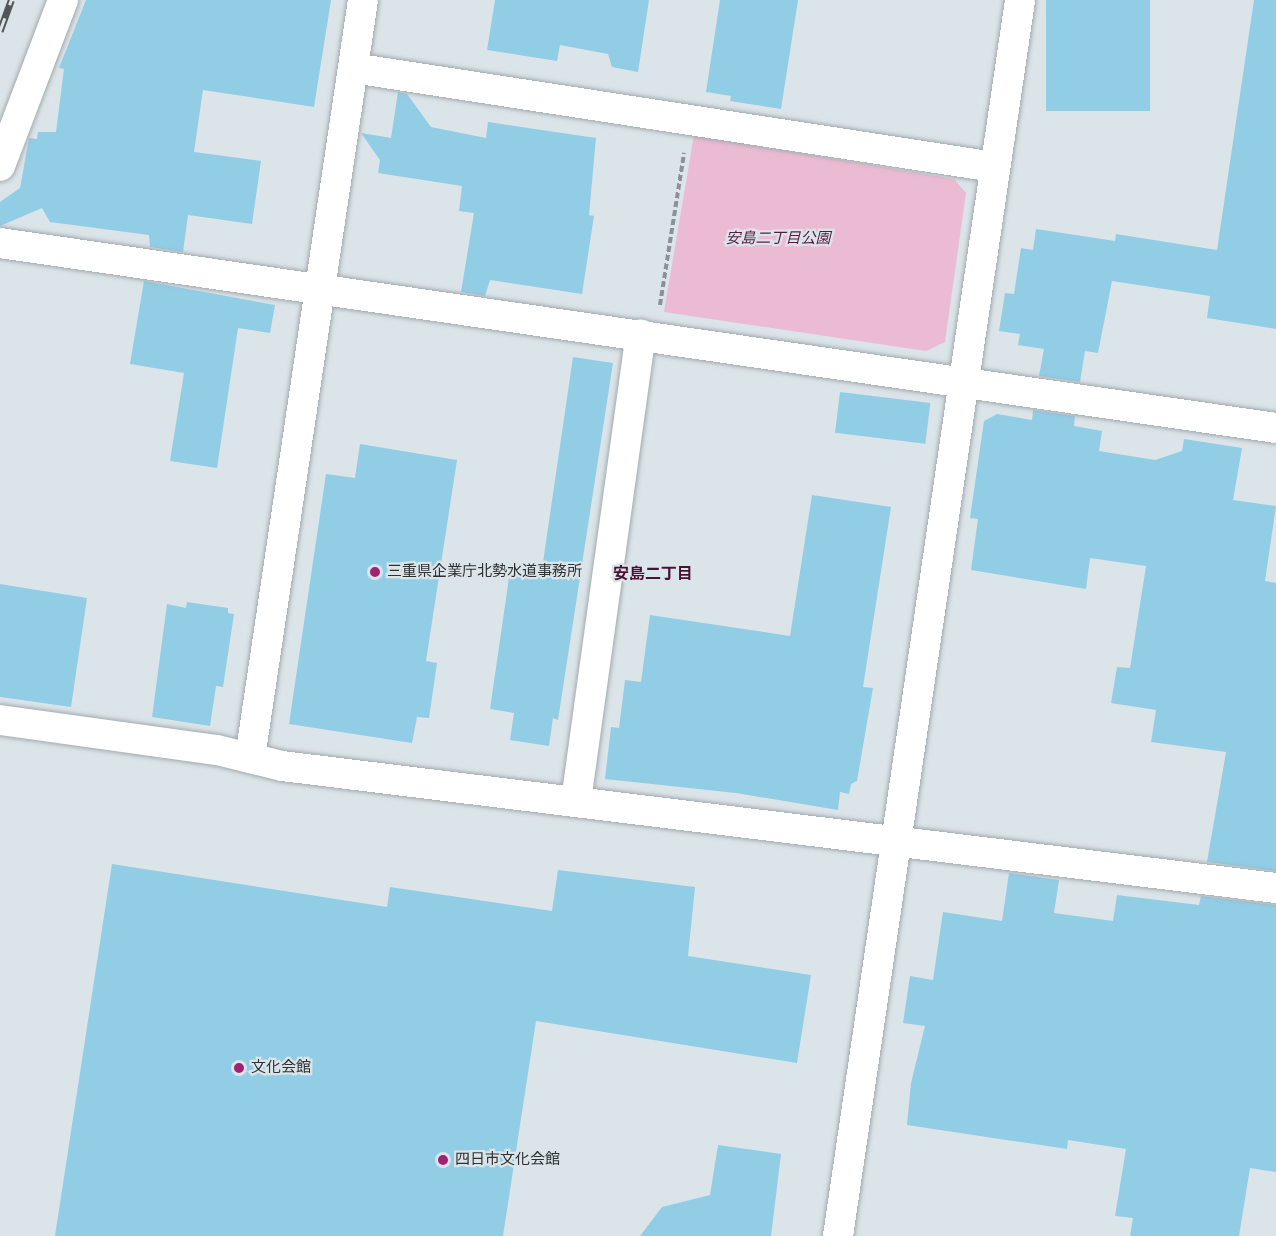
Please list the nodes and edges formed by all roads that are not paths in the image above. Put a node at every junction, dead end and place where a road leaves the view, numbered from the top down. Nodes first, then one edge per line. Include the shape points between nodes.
1 (63, 0) edge
2 (363, 0) edge
3 (1020, 0) edge
4 (353, 68) junction
5 (0, 166) edge
6 (994, 167) junction
7 (0, 243) edge
8 (322, 288) junction
9 (648, 335) junction
10 (961, 381) junction
11 (1276, 428) edge
12 (0, 720) edge
13 (250, 758) junction
14 (576, 801) junction
15 (894, 840) junction
16 (1276, 888) edge
17 (838, 1236) edge

1 - 5 street
2 - 4 street
3 - 6 street
4 - 6 street
4 - 8 street
6 - 10 street
7 - 8 street
8 - 9 street
8 - 13 street
9 - 10 street
9 - 14 street
10 - 11 street
10 - 15 street
12 - 13 street
13 - 14 street via 282,766
14 - 15 street
15 - 16 street
15 - 17 street

